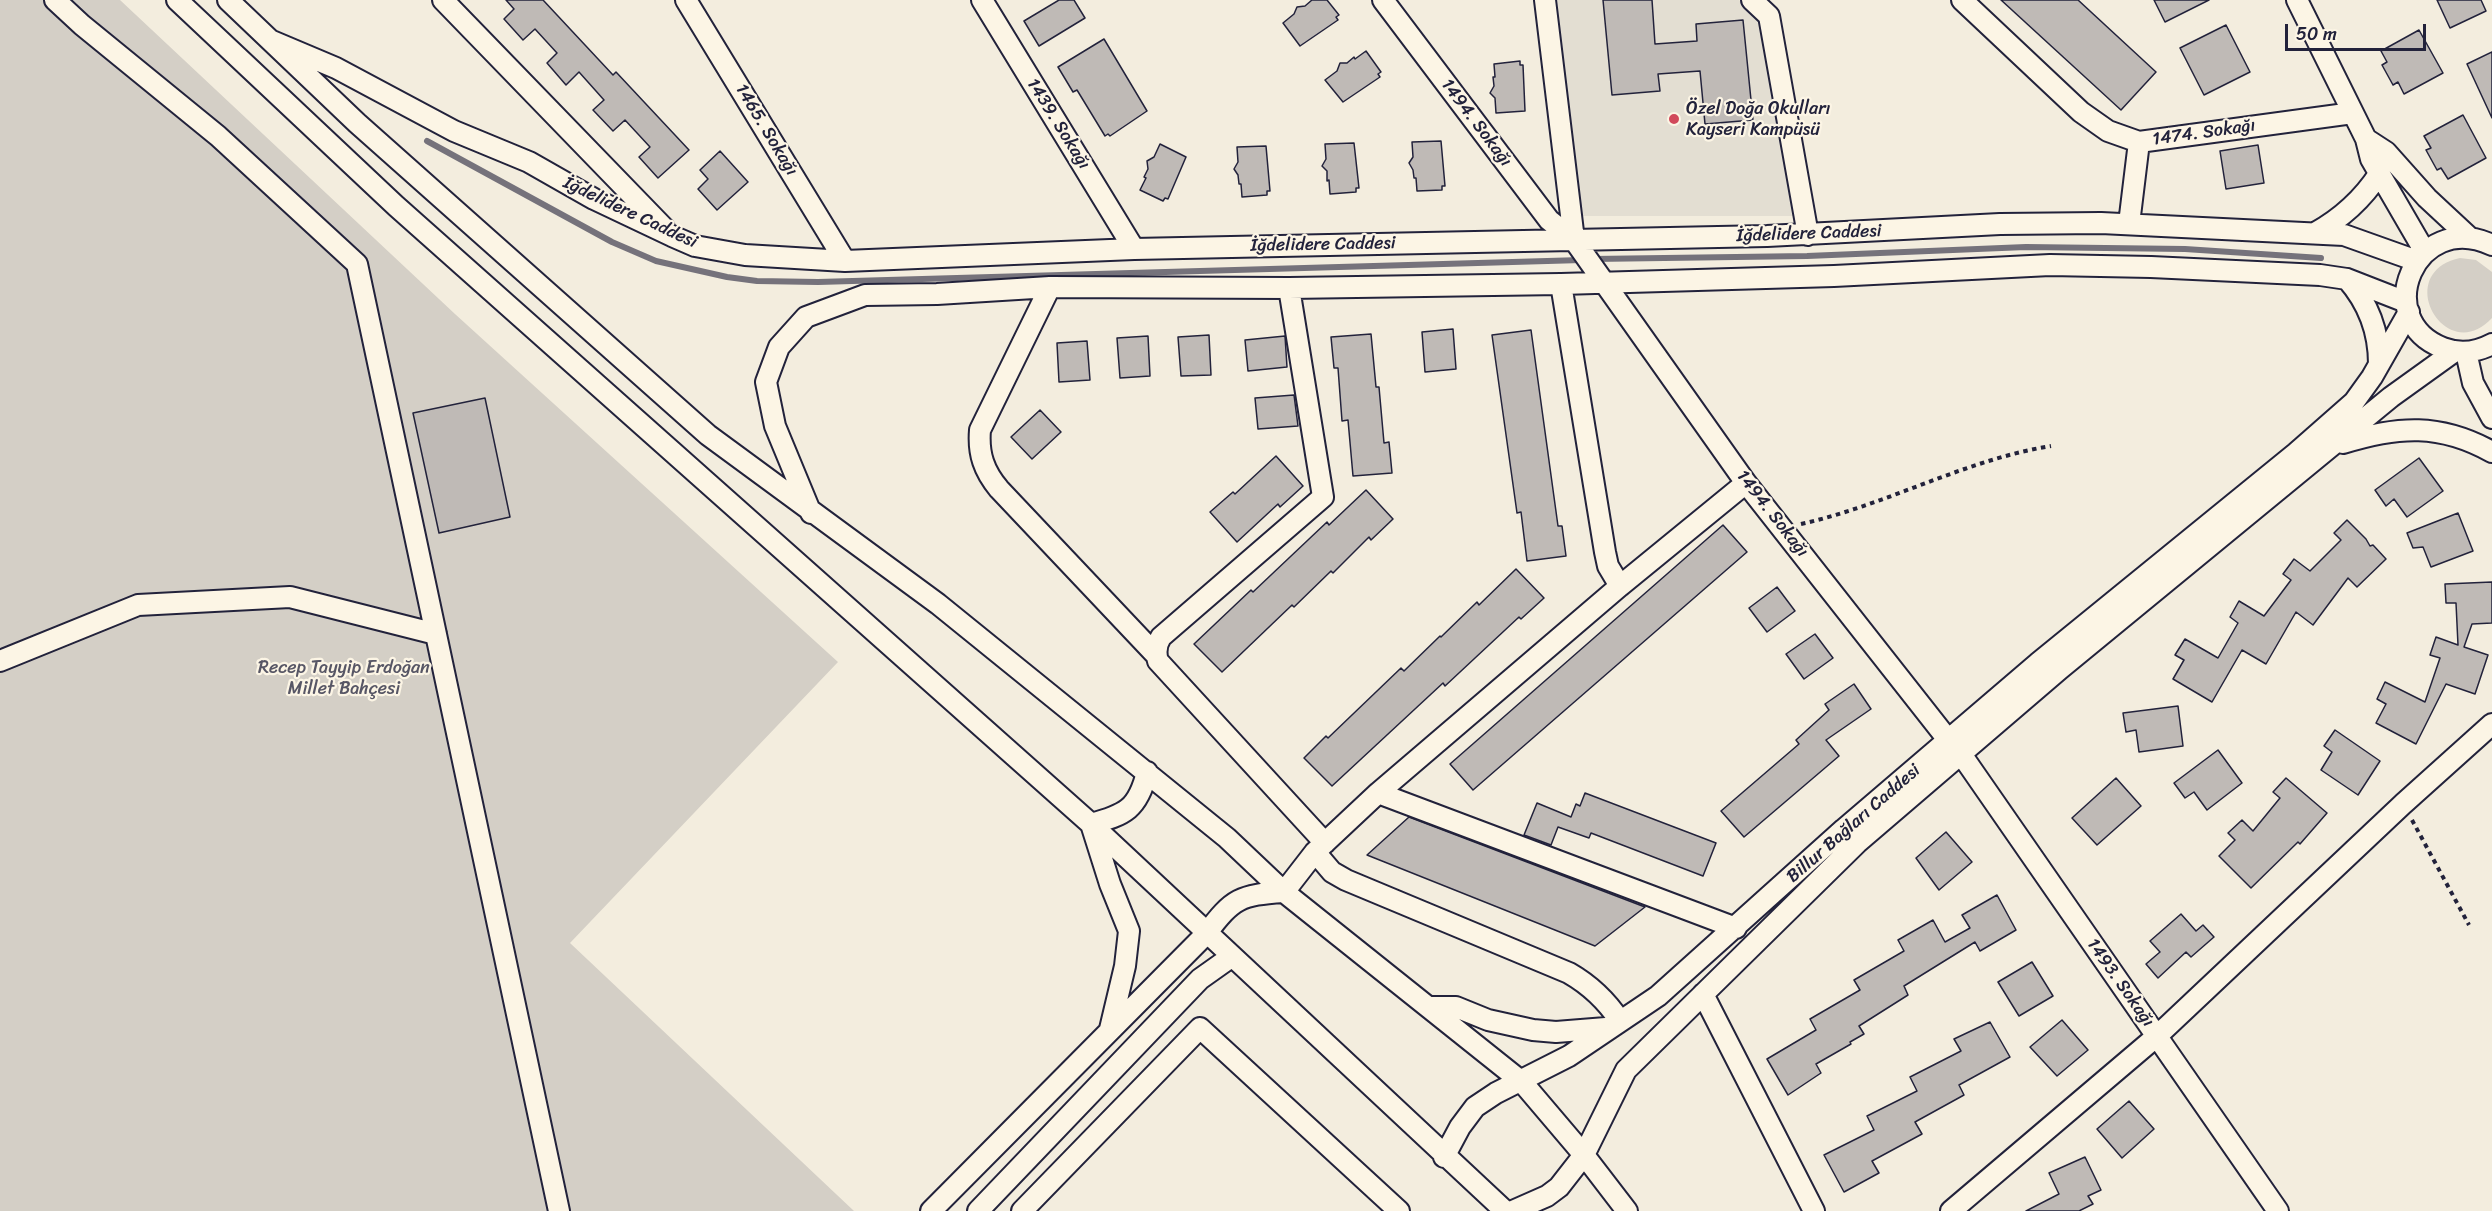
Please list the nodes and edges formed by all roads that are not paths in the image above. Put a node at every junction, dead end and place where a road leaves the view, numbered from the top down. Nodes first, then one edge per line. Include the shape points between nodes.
1 (55, 0) edge
2 (177, 0) edge
3 (228, 0) edge
4 (443, 0) edge
5 (686, 0) edge
6 (982, 0) edge
7 (1383, 0) edge
8 (1545, 0) edge
9 (1752, 0) edge
10 (1962, 0) edge
11 (2297, 0) edge
12 (272, 41) junction
13 (2353, 113) junction
14 (2366, 140) junction
15 (2139, 142) junction
16 (2379, 174) junction
17 (2129, 224) junction
18 (2315, 233) junction
19 (1808, 234) junction
20 (672, 236) junction
21 (2470, 238) junction
22 (1576, 243) junction
23 (2492, 245) edge
24 (1134, 249) junction
25 (2421, 256) junction
26 (845, 261) junction
27 (1597, 274) junction
28 (2347, 279) junction
29 (1561, 284) junction
30 (1050, 287) junction
31 (1289, 288) junction
32 (2407, 307) junction
33 (2492, 344) edge
34 (2461, 352) junction
35 (2379, 366) junction
36 (2492, 418) edge
37 (2334, 445) junction
38 (2492, 452) edge
39 (1746, 483) junction
40 (2271, 486) junction
41 (811, 513) junction
42 (1620, 586) junction
43 (436, 634) junction
44 (1156, 655) junction
45 (0, 661) edge
46 (2492, 724) edge
47 (1955, 748) junction
48 (1148, 772) junction
49 (1378, 793) junction
50 (1091, 824) junction
51 (1320, 848) junction
52 (1284, 891) junction
53 (1736, 928) junction
54 (1206, 934) junction
55 (1232, 957) junction
56 (1703, 994) junction
57 (1431, 1007) junction
58 (1614, 1024) junction
59 (1109, 1030) junction
60 (2157, 1036) junction
61 (1522, 1082) junction
62 (1584, 1155) junction
63 (1444, 1157) junction
64 (559, 1211) edge
65 (931, 1211) edge
66 (978, 1211) edge
67 (1022, 1211) edge
68 (1399, 1211) edge
69 (1504, 1211) edge
70 (1513, 1211) edge
71 (1627, 1211) edge
72 (1814, 1211) edge
73 (1952, 1211) edge
74 (2278, 1211) edge

1 - 43 street via 218,136 357,264
2 - 50 street via 396,206
3 - 12 street
4 - 20 street
5 - 26 street, 1465. Sokağı
6 - 24 street, 1439. Sokağı
7 - 22 street, 1494. Sokağı via 1549,220
8 - 22 street
9 - 19 street via 1769,16
10 - 15 street, 1474. Sokağı via 2081,111 2108,131
11 - 13 street
12 - 20 street, İğdelidere Caddesi via 336,68 454,131 529,162
12 - 41 street via 357,123 708,435
13 - 14 street
13 - 15 street, 1474. Sokağı
14 - 16 street
14 - 21 street via 2386,152
15 - 17 street
16 - 18 street via 2355,206
16 - 25 street
17 - 18 street, İğdelidere Caddesi
17 - 19 street, İğdelidere Caddesi via 2000,224
18 - 25 street, İğdelidere Caddesi via 2344,235
19 - 22 street, İğdelidere Caddesi
20 - 26 street, İğdelidere Caddesi via 695,246 736,254
21 - 23 street
21 - 25 street via 2446,240
22 - 24 street, İğdelidere Caddesi
22 - 27 street, 1494. Sokağı
24 - 26 street, İğdelidere Caddesi
25 - 32 street via 2408,280
27 - 28 street via 1834,276 2050,266 2204,269
27 - 29 street
27 - 39 street, 1494. Sokağı
28 - 32 street
28 - 35 street via 2361,296 2377,332
29 - 31 street
29 - 42 street via 1605,552
30 - 31 street
30 - 41 street via 865,295 806,317 779,347 766,382 775,426
30 - 44 street via 980,430 980,454 999,489
31 - 44 street via 1323,497 1161,637
32 - 34 street via 2426,338 2435,345
32 - 35 street
33 - 34 street
34 - 36 street
34 - 37 street via 2391,397
35 - 40 street via 2354,402
37 - 38 street via 2374,433 2410,429 2446,434
37 - 40 street
39 - 42 street
39 - 47 street, 1494. Sokağı
40 - 47 street, Billur Bağları Caddesi via 2038,663
41 - 48 street via 938,604
42 - 49 street
43 - 45 street via 290,597 138,605
43 - 64 street
44 - 51 street
46 - 60 street
47 - 53 street, Billur Bağları Caddesi via 1844,829
47 - 56 street, Billur Bağları Caddesi
47 - 60 street, 1493. Sokağı
48 - 50 street via 1132,807
48 - 52 street
49 - 51 street
49 - 53 street
50 - 54 street
50 - 59 street via 1129,931 1125,966
51 - 52 street
51 - 58 street via 1332,872 1346,880 1569,973 1593,989
52 - 54 street via 1235,901
52 - 57 street
53 - 58 street, Billur Bağları Caddesi via 1658,996
54 - 55 street
54 - 59 street
55 - 63 street
55 - 66 street via 1200,979
56 - 62 street, Billur Bağları Caddesi via 1626,1070
56 - 72 street
57 - 58 street via 1456,1007 1488,1020 1533,1030 1556,1032
57 - 61 street
58 - 61 street, Billur Bağları Caddesi via 1569,1056
59 - 65 street
60 - 73 street
60 - 74 street, 1493. Sokağı
61 - 62 street
61 - 63 street, Billur Bağları Caddesi via 1475,1107
62 - 70 street, Billur Bağları Caddesi via 1547,1196
62 - 71 street
63 - 69 street
67 - 68 street via 1200,1028

